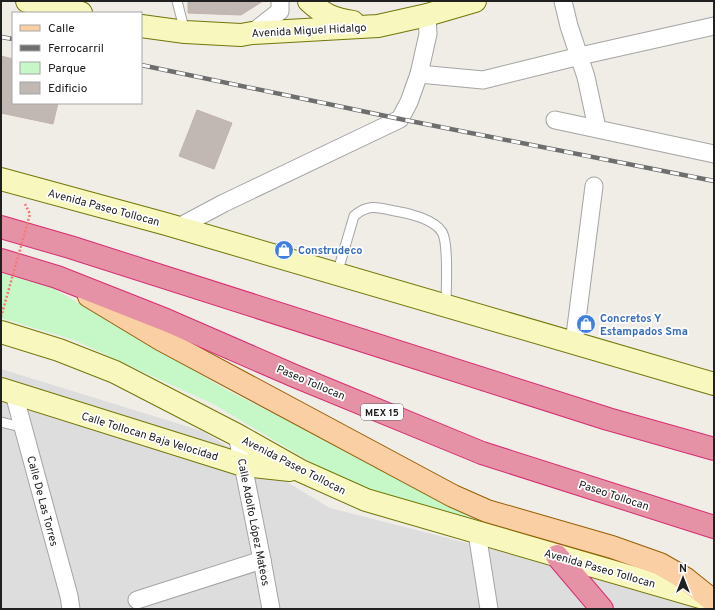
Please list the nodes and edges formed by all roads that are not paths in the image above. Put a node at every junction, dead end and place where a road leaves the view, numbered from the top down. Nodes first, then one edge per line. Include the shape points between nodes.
1 (177, 1) edge
2 (280, 1) edge
3 (309, 1) edge
4 (474, 1) edge
5 (563, 1) edge
6 (46, 3) edge
7 (78, 12) edge
8 (427, 16) junction
9 (142, 26) edge
10 (378, 26) junction
11 (714, 26) edge
12 (184, 32) junction
13 (252, 33) junction
14 (580, 56) junction
15 (419, 74) junction
16 (556, 120) dead end
17 (597, 128) junction
18 (714, 154) edge
19 (1, 179) edge
20 (594, 186) dead end
21 (1, 227) edge
22 (177, 228) junction
23 (1, 260) edge
24 (337, 274) junction
25 (58, 277) junction
26 (446, 306) junction
27 (1, 332) edge
28 (574, 343) junction
29 (714, 384) edge
30 (7, 391) edge
31 (608, 418) junction
32 (1, 422) edge
33 (17, 426) dead end
34 (714, 433) edge
35 (236, 435) junction
36 (714, 449) edge
37 (243, 465) junction
38 (301, 471) junction
39 (714, 527) edge
40 (477, 533) junction
41 (557, 556) junction
42 (262, 560) junction
43 (137, 600) dead end
44 (713, 601) edge
45 (71, 609) edge
46 (271, 609) edge
47 (489, 609) edge
48 (602, 609) edge

1 - 12 lane
2 - 13 street via 280,11
3 - 10 main road via 335,19
4 - 8 main road, Avenida Miguel Hidalgo
5 - 14 street
6 - 7 main road
8 - 10 main road, Avenida Miguel Hidalgo
8 - 15 street via 428,34
9 - 12 main road, Avenida Miguel Hidalgo
10 - 13 main road, Avenida Miguel Hidalgo
11 - 14 street
12 - 13 main road, Avenida Miguel Hidalgo via 241,35
14 - 15 street via 483,80
14 - 17 street
15 - 22 street via 400,119
16 - 17 street
17 - 18 street
19 - 22 main road, Avenida Paseo Tollocan
20 - 28 street
21 - 31 highway
22 - 24 main road, Avenida Paseo Tollocan
23 - 25 highway, Paseo Tollocan / MEX 15
24 - 26 main road, Avenida Paseo Tollocan
24 - 26 lane via 354,216 361,210 376,207 411,214 434,224 442,232 446,244
25 - 39 highway, Paseo Tollocan / MEX 15 via 482,453
25 - 44 main road via 162,340 453,496 487,511 612,547 660,564 686,579
26 - 28 main road, Avenida Paseo Tollocan
27 - 35 main road, Avenida Paseo Tollocan via 59,350 115,372
28 - 29 main road, Avenida Paseo Tollocan
30 - 37 main road, Calle Tollocan Baja Velocidad
30 - 45 street, Calle De Las Torres
31 - 34 highway
31 - 36 highway
32 - 33 lane
35 - 37 street, Calle Adolfo López Mateos
35 - 38 main road, Avenida Paseo Tollocan
37 - 38 main road, Calle Tollocan Baja Velocidad
37 - 42 street, Calle Adolfo López Mateos
38 - 40 main road, Avenida Paseo Tollocan via 366,500
40 - 41 main road, Avenida Paseo Tollocan
40 - 47 street
41 - 44 main road, Avenida Paseo Tollocan
41 - 48 highway
42 - 43 street
42 - 46 street, Calle Adolfo López Mateos

